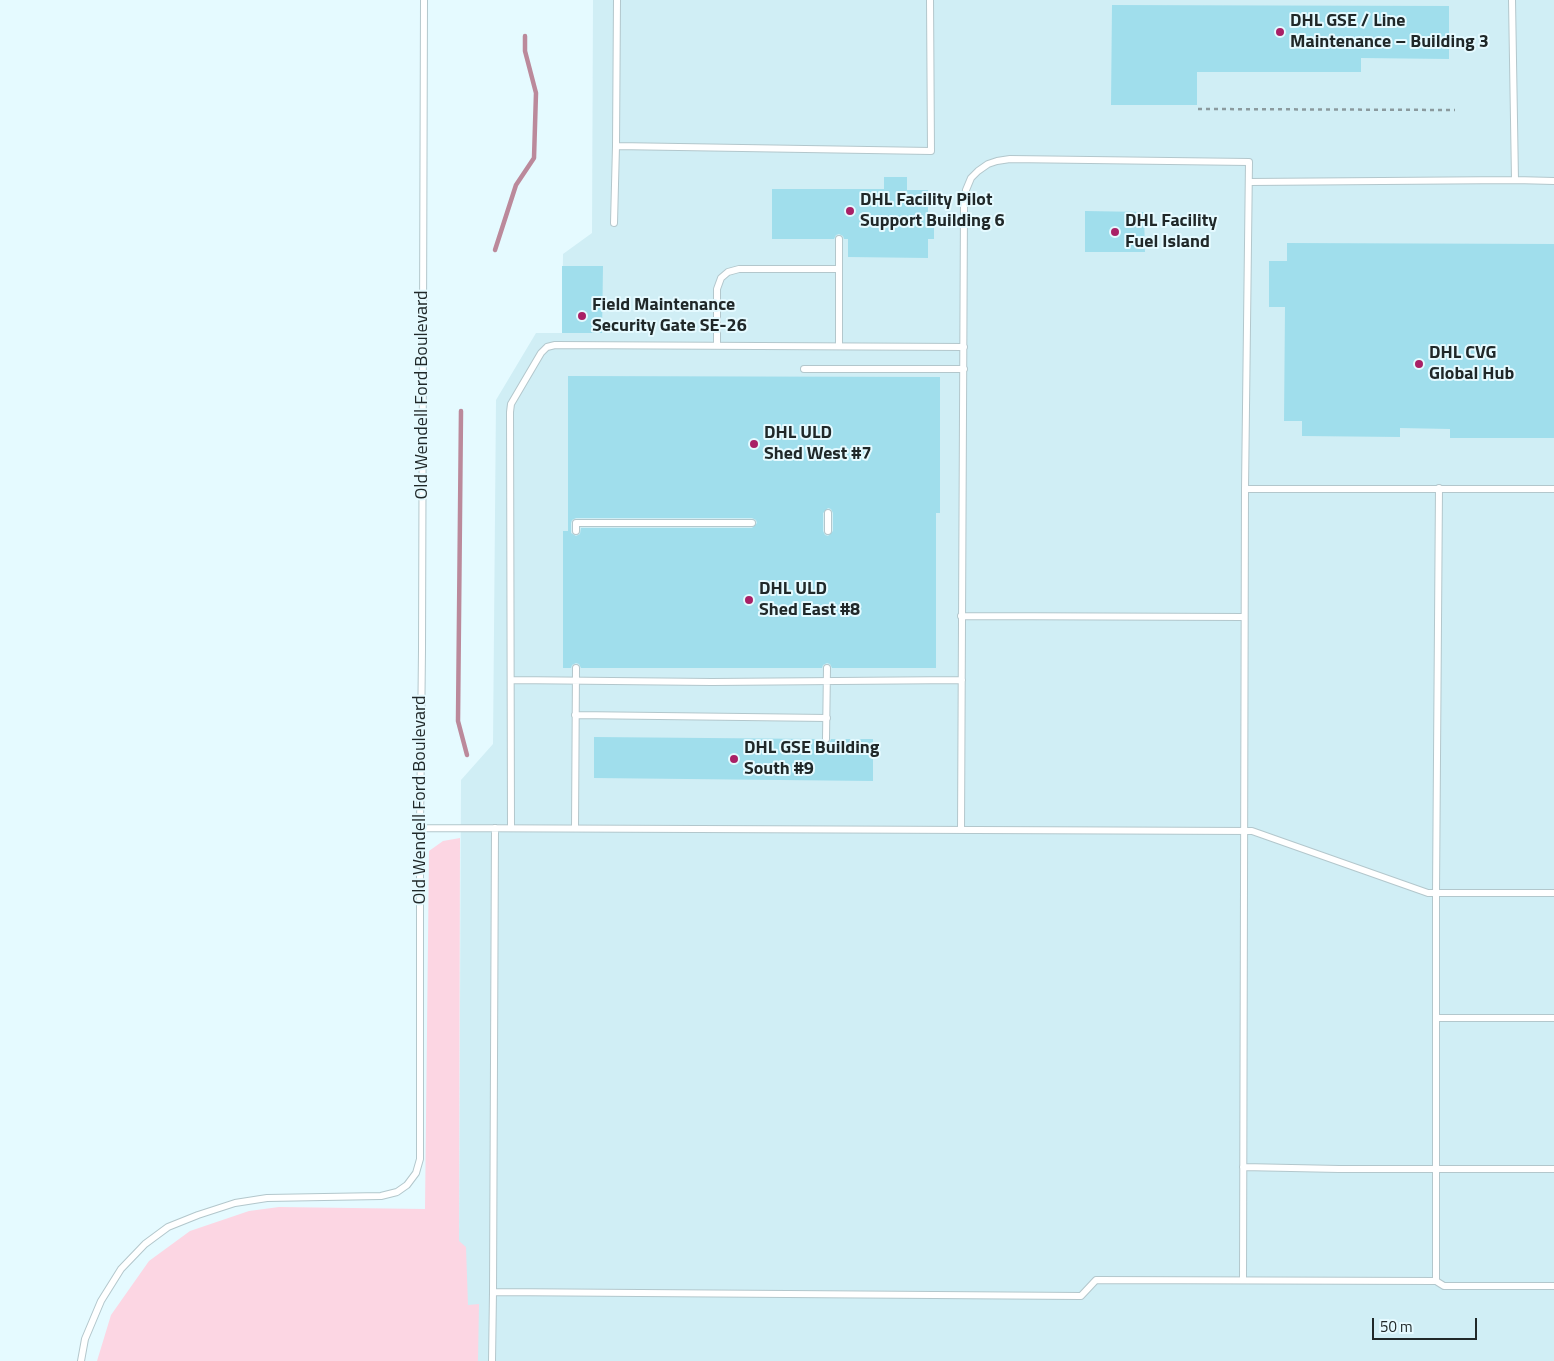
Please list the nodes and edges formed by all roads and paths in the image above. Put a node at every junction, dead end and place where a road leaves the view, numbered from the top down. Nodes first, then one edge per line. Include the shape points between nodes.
1 (424, 0) edge
2 (617, 0) edge
3 (930, 0) edge
4 (1512, 0) edge
5 (1198, 109) dead end
6 (1455, 110) dead end
7 (616, 146) junction
8 (1515, 180) junction
9 (1554, 181) edge
10 (1248, 182) junction
11 (614, 223) dead end
12 (840, 240) dead end
13 (839, 269) junction
14 (717, 346) junction
15 (838, 346) junction
16 (964, 347) junction
17 (804, 369) dead end
18 (964, 369) junction
19 (1439, 488) junction
20 (1244, 489) junction
21 (1554, 489) edge
22 (828, 513) dead end
23 (752, 522) dead end
24 (576, 531) dead end
25 (828, 531) dead end
26 (961, 616) junction
27 (1244, 618) junction
28 (576, 668) dead end
29 (827, 668) dead end
30 (511, 680) junction
31 (576, 680) junction
32 (962, 680) junction
33 (827, 681) junction
34 (575, 715) junction
35 (827, 718) junction
36 (826, 739) dead end
37 (420, 828) junction
38 (495, 828) junction
39 (511, 828) junction
40 (575, 828) junction
41 (961, 830) junction
42 (1243, 831) junction
43 (1436, 893) junction
44 (1554, 893) edge
45 (1436, 1018) junction
46 (1554, 1018) edge
47 (1243, 1167) junction
48 (1436, 1168) junction
49 (1554, 1169) edge
50 (1243, 1280) junction
51 (1436, 1281) junction
52 (1554, 1286) edge
53 (493, 1292) junction
54 (81, 1361) edge
55 (492, 1361) edge

1 - 37 lane, Old Wendell Ford Boulevard
2 - 7 lane
3 - 7 lane via 931,151
4 - 8 lane
5 - 6 path
7 - 11 lane
8 - 9 lane
8 - 10 lane
10 - 16 lane via 1249,162 1010,159 988,164 971,178 966,190
10 - 20 lane
12 - 13 lane
13 - 14 lane via 739,269 728,272 717,288
13 - 15 lane
14 - 15 lane
14 - 30 lane via 555,345 541,353 511,404 510,412
15 - 16 lane
16 - 18 lane
17 - 18 lane
18 - 26 lane
19 - 20 lane
19 - 21 lane
19 - 43 lane
20 - 27 lane
22 - 25 lane
23 - 24 lane via 576,524
26 - 27 lane
26 - 32 lane
27 - 42 lane
28 - 31 lane
29 - 33 lane
30 - 31 lane
30 - 39 lane
31 - 33 lane
31 - 34 lane
32 - 33 lane
32 - 41 lane
33 - 35 lane
34 - 35 lane
34 - 40 lane
35 - 36 lane
37 - 38 lane
37 - 54 lane, Old Wendell Ford Boulevard via 420,1159 416,1173 407,1186 381,1196 267,1198 235,1203 168,1227 145,1244 121,1269 101,1301 85,1339
38 - 39 lane
38 - 53 lane
39 - 40 lane
40 - 41 lane
41 - 42 lane
42 - 43 lane via 1252,831 1428,893
42 - 47 lane
43 - 44 lane
43 - 45 lane
45 - 46 lane
45 - 48 lane
47 - 48 lane
47 - 50 lane
48 - 49 lane
48 - 51 lane
50 - 51 lane
50 - 53 lane via 1096,1280 1080,1296
51 - 52 lane via 1444,1286
53 - 55 lane

